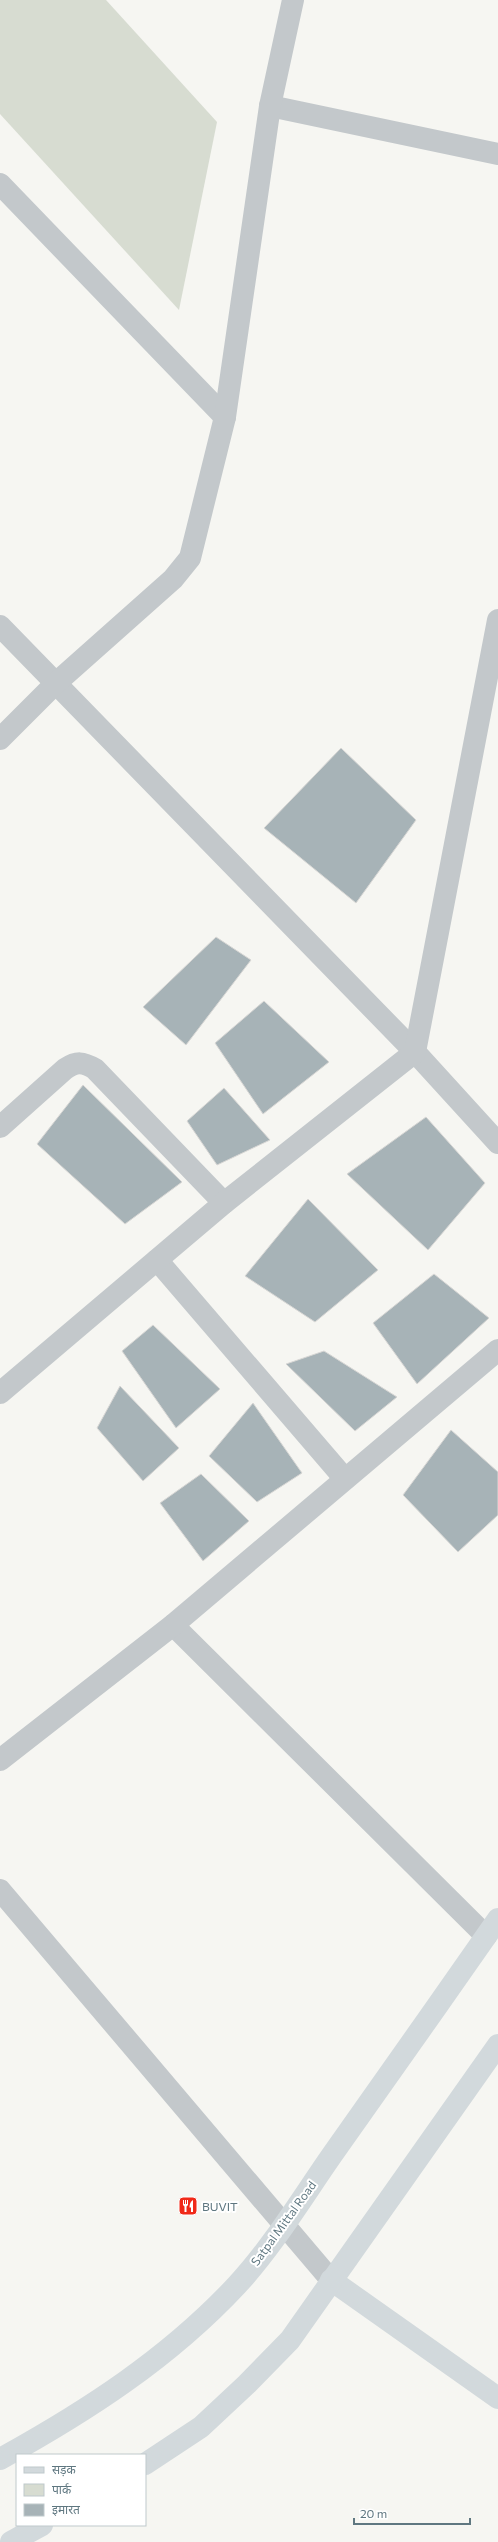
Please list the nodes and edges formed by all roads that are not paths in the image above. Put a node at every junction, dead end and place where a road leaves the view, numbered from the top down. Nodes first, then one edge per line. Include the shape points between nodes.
1 (293, 0) edge
2 (270, 106) junction
3 (498, 154) edge
4 (0, 184) edge
5 (225, 417) junction
6 (498, 620) edge
7 (0, 626) edge
8 (56, 683) junction
9 (0, 739) edge
10 (415, 1052) junction
11 (0, 1127) edge
12 (498, 1143) edge
13 (224, 1203) junction
14 (157, 1260) junction
15 (498, 1350) edge
16 (0, 1393) edge
17 (345, 1479) junction
18 (174, 1625) junction
19 (0, 1760) edge
20 (0, 1890) edge
21 (492, 1928) edge
22 (498, 2045) edge
23 (283, 2226) junction
24 (331, 2280) junction
25 (498, 2398) edge
26 (0, 2459) edge
27 (146, 2463) edge
28 (40, 2526) edge
29 (11, 2542) edge

1 - 2 street
2 - 3 street
2 - 5 street
4 - 5 street
5 - 8 street via 190,558 173,579
6 - 10 street
7 - 8 street
8 - 9 street
8 - 10 street
10 - 12 street
10 - 13 street
11 - 13 street via 65,1069 74,1063 85,1063 95,1069
13 - 14 street
14 - 16 street
14 - 17 street
15 - 17 street
17 - 18 street
18 - 19 street
18 - 21 street
20 - 23 street
21 - 23 street, Satpal Mittal Road
22 - 24 street
23 - 24 street
23 - 26 street, Satpal Mittal Road via 238,2284 189,2331 127,2382 76,2416
24 - 25 street
24 - 27 street via 290,2340 247,2384 201,2427
28 - 29 street

